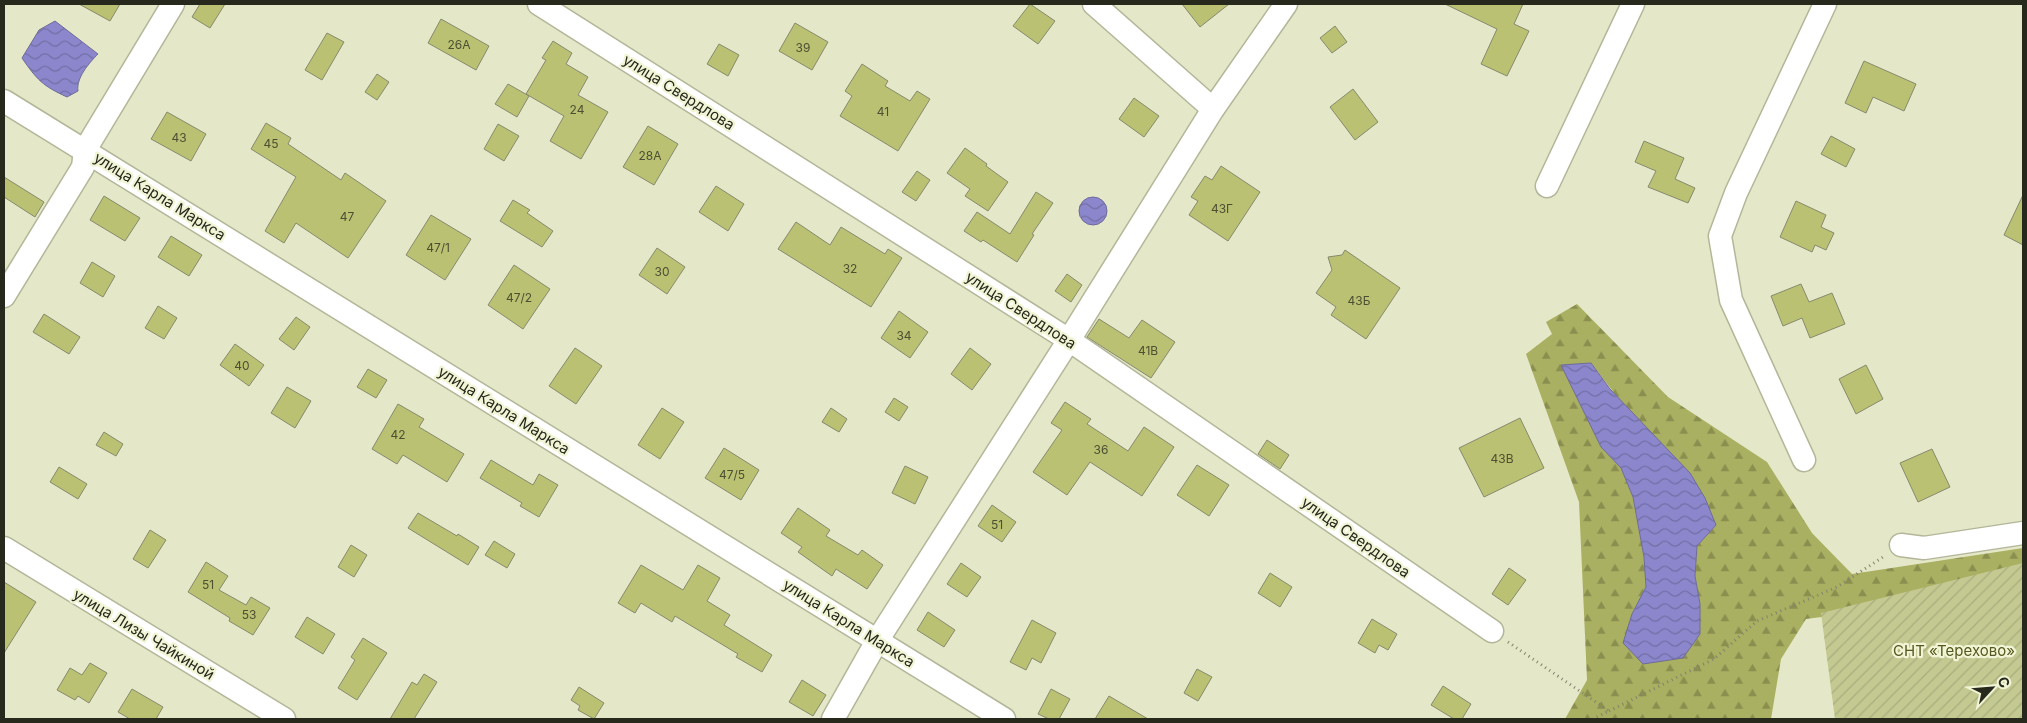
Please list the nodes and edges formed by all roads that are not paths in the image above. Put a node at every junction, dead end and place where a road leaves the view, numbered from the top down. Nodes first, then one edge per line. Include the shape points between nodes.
1 (173, 4) edge
2 (539, 4) edge
3 (1094, 4) edge
4 (1286, 4) edge
5 (1633, 4) edge
6 (1825, 4) edge
7 (4, 101) edge
8 (1213, 109) junction
9 (85, 150) junction
10 (1547, 186) dead end
11 (4, 296) edge
12 (1069, 340) junction
13 (1804, 460) dead end
14 (2023, 533) edge
15 (1901, 545) road end
16 (4, 548) edge
17 (1492, 631) road end
18 (877, 641) junction
19 (284, 719) edge
20 (833, 719) edge
21 (1004, 719) edge

1 - 9 street
2 - 12 street, улица Свердлова
3 - 8 street
4 - 8 street
5 - 10 street
6 - 13 street via 1736,193 1720,236 1732,300
7 - 9 street, улица Карла Маркса
8 - 12 street
9 - 11 street via 83,167
9 - 18 street, улица Карла Маркса
12 - 17 street, улица Свердлова
12 - 18 street
14 - 15 street via 1924,548
16 - 19 street, улица Лизы Чайкиной
18 - 20 street
18 - 21 street, улица Карла Маркса

